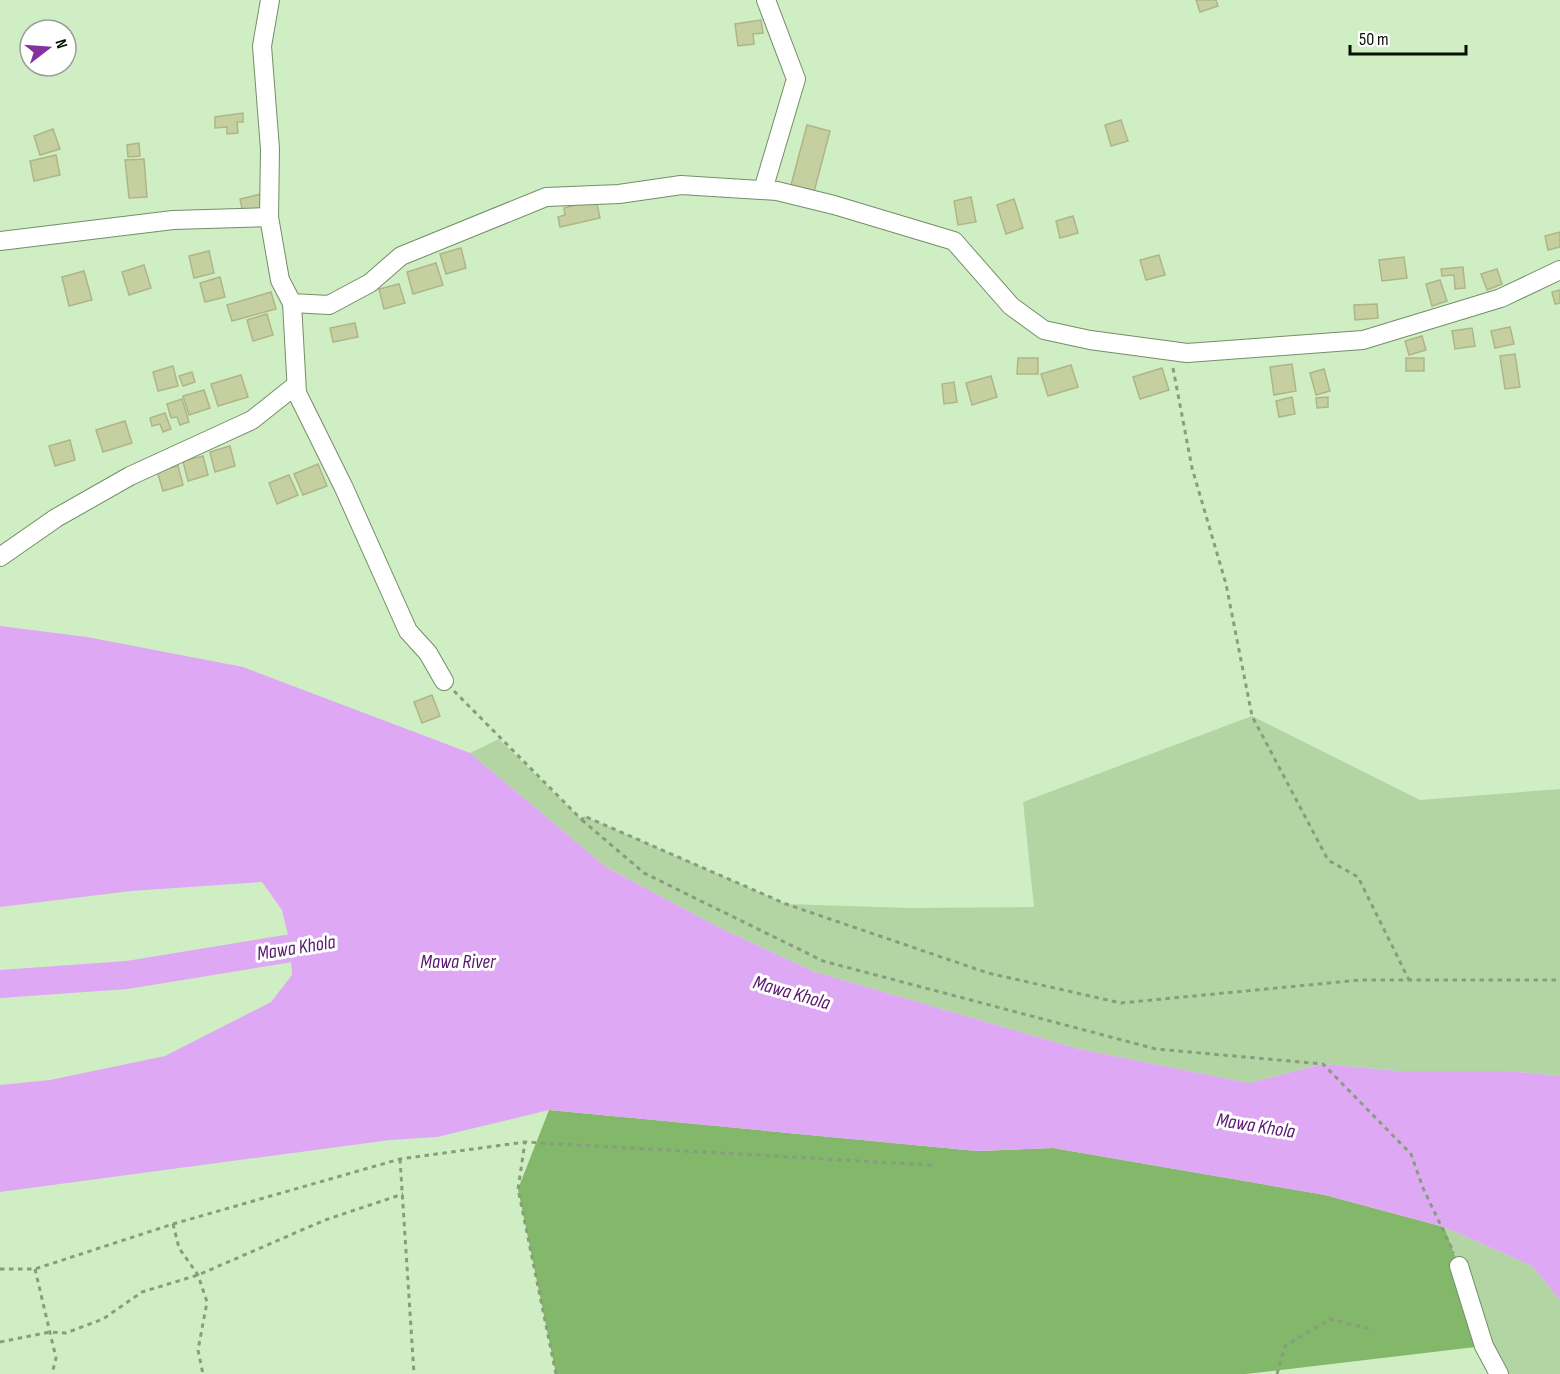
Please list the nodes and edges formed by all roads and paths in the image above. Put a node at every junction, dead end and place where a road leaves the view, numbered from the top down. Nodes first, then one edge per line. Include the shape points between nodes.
1 (270, 0) edge
2 (766, 0) edge
3 (762, 190) junction
4 (269, 217) junction
5 (0, 241) edge
6 (1560, 270) edge
7 (292, 303) junction
8 (1170, 351) junction
9 (296, 385) junction
10 (0, 557) edge
11 (444, 681) joint
12 (582, 820) junction
13 (1409, 980) junction
14 (1560, 980) edge
15 (525, 1142) junction
16 (400, 1159) junction
17 (932, 1165) dead end
18 (403, 1194) junction
19 (173, 1224) junction
20 (1459, 1266) joint
21 (0, 1269) edge
22 (35, 1269) junction
23 (198, 1275) junction
24 (1370, 1329) dead end
25 (50, 1332) junction
26 (0, 1342) edge
27 (52, 1374) edge
28 (203, 1374) edge
29 (414, 1374) edge
30 (556, 1374) edge
31 (1277, 1374) edge
32 (1499, 1374) edge

1 - 4 street via 262,46 270,149
2 - 3 street via 796,79
3 - 7 street via 681,185 619,194 546,197 401,256 370,283 329,305
3 - 8 street via 834,205 954,241 1011,306 1044,330
4 - 5 street via 173,220
4 - 7 street via 280,280
6 - 8 street via 1501,298 1363,340
7 - 9 street
8 - 13 path via 1192,468 1226,584 1252,716 1328,860 1358,877
9 - 10 street via 252,420 130,476 56,518
9 - 11 street via 408,631 428,653
11 - 12 path
12 - 13 path via 584,816 786,904 976,969 1121,1003 1360,980
12 - 20 path via 644,873 823,961 1156,1049 1323,1064 1411,1154
13 - 14 path
15 - 16 path
15 - 17 path
15 - 30 path via 518,1189
16 - 18 path
16 - 19 path
18 - 23 path via 325,1220
18 - 29 path
19 - 22 path
19 - 23 path via 179,1248
20 - 32 street via 1484,1346
21 - 22 path
22 - 25 path
23 - 25 path via 142,1292 103,1320 66,1333
23 - 28 path via 207,1302 198,1350
24 - 31 path via 1330,1319 1285,1346
25 - 26 path
25 - 27 path via 56,1358

